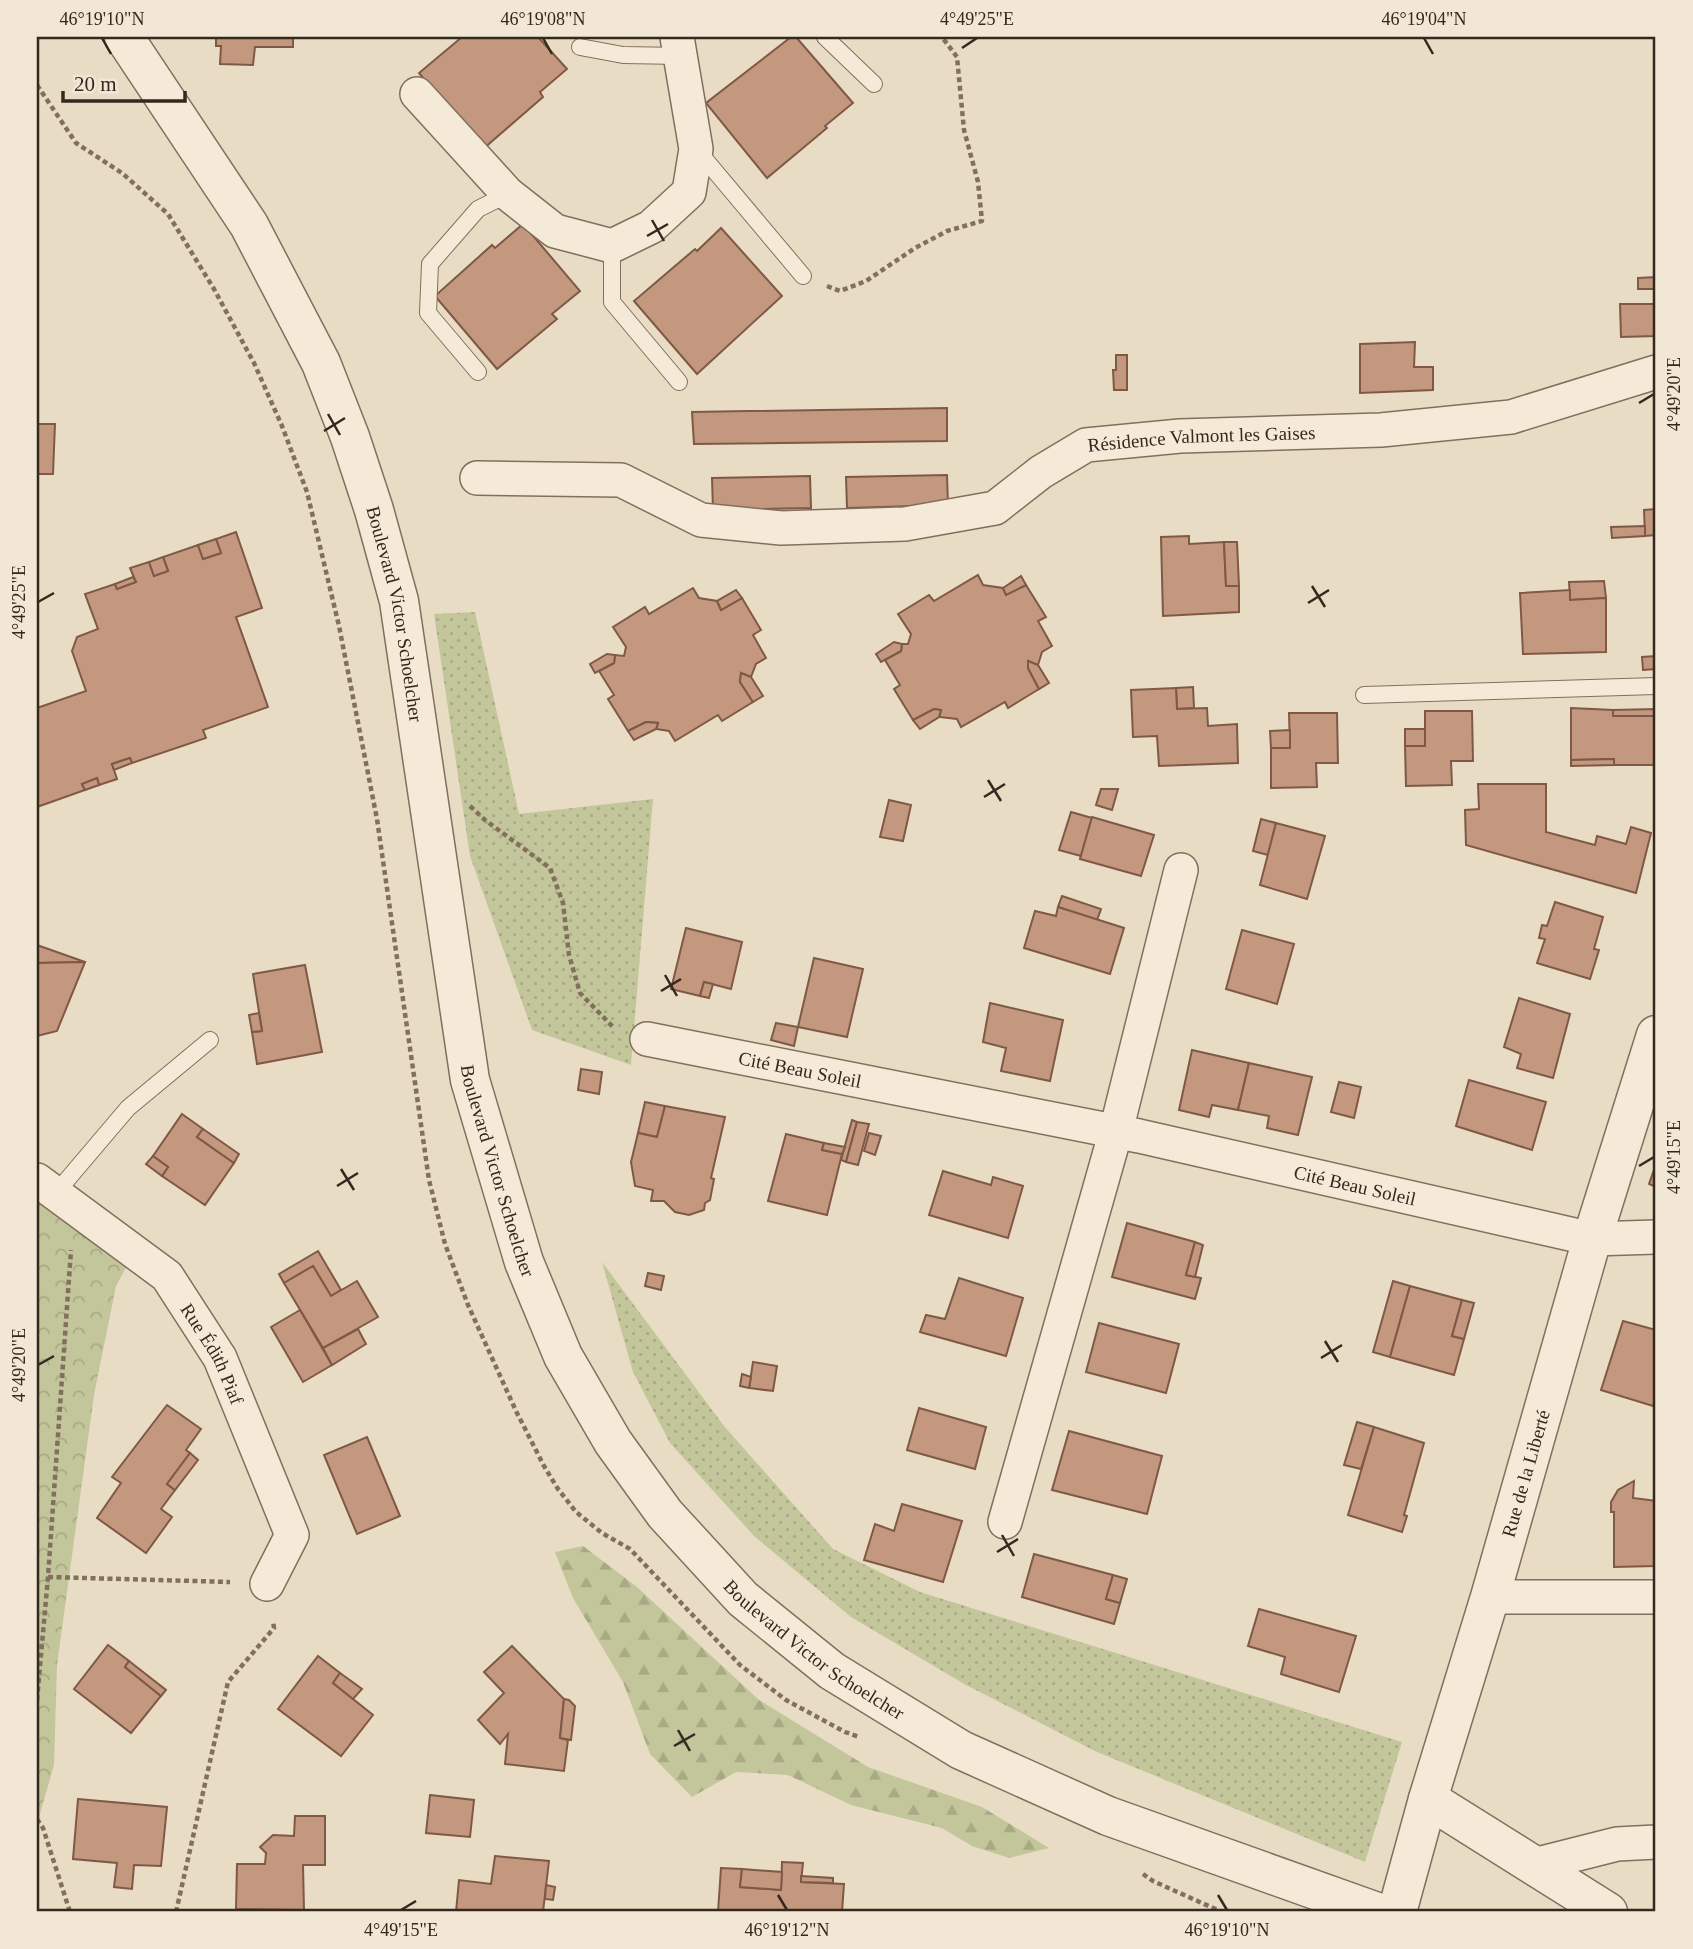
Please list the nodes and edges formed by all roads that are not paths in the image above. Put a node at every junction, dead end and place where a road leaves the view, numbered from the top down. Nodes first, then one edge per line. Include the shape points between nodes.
1 (124, 37) edge
2 (825, 37) edge
3 (679, 46) edge
4 (580, 47) dead end
5 (874, 84) dead end
6 (417, 93) dead end
7 (696, 149) junction
8 (508, 194) junction
9 (612, 246) junction
10 (803, 276) road end
11 (478, 372) dead end
12 (1656, 372) edge
13 (679, 382) dead end
14 (477, 478) dead end
15 (1656, 685) edge
16 (1364, 695) dead end
17 (1181, 870) dead end
18 (1656, 1035) edge
19 (647, 1039) road end
20 (210, 1040) dead end
21 (1116, 1132) junction
22 (55, 1194) edge
23 (1656, 1237) edge
24 (1592, 1239) junction
25 (1005, 1522) dead end
26 (267, 1584) road end
27 (1490, 1597) junction
28 (1656, 1597) edge
29 (1428, 1799) junction
30 (1656, 1842) edge
31 (1534, 1865) junction
32 (1377, 1912) edge
33 (1397, 1912) edge
34 (1608, 1912) edge

1 - 32 street, Boulevard Victor Schoelcher via 249,225 321,363 350,438 399,601 470,1080 524,1262 564,1356 613,1442 666,1514 743,1599 832,1671 961,1750 1108,1816
2 - 5 lane
3 - 4 lane via 623,55
3 - 7 street
6 - 8 street
7 - 9 street via 690,192 651,228
7 - 10 lane
8 - 9 street via 555,231
8 - 11 lane via 478,209 430,264 428,313
9 - 13 lane via 612,302
12 - 14 street, Résidence Valmont les Gaises via 1511,417 1381,430 1180,436 1086,445 1041,471 995,508 905,524 781,528 701,520 621,480
15 - 16 lane
17 - 21 street
18 - 24 street, Rue de la Liberté
19 - 21 street, Cité Beau Soleil
20 - 22 lane via 128,1108
21 - 24 street, Cité Beau Soleil
21 - 25 street
22 - 26 street, Rue Édith Piaf via 167,1276 220,1358 292,1535
23 - 24 street, Cité Beau Soleil
24 - 27 street, Rue de la Liberté
27 - 28 street
27 - 29 street, Rue de la Liberté
29 - 31 street
29 - 33 street, Rue de la Liberté
30 - 31 street via 1617,1844
31 - 34 street

